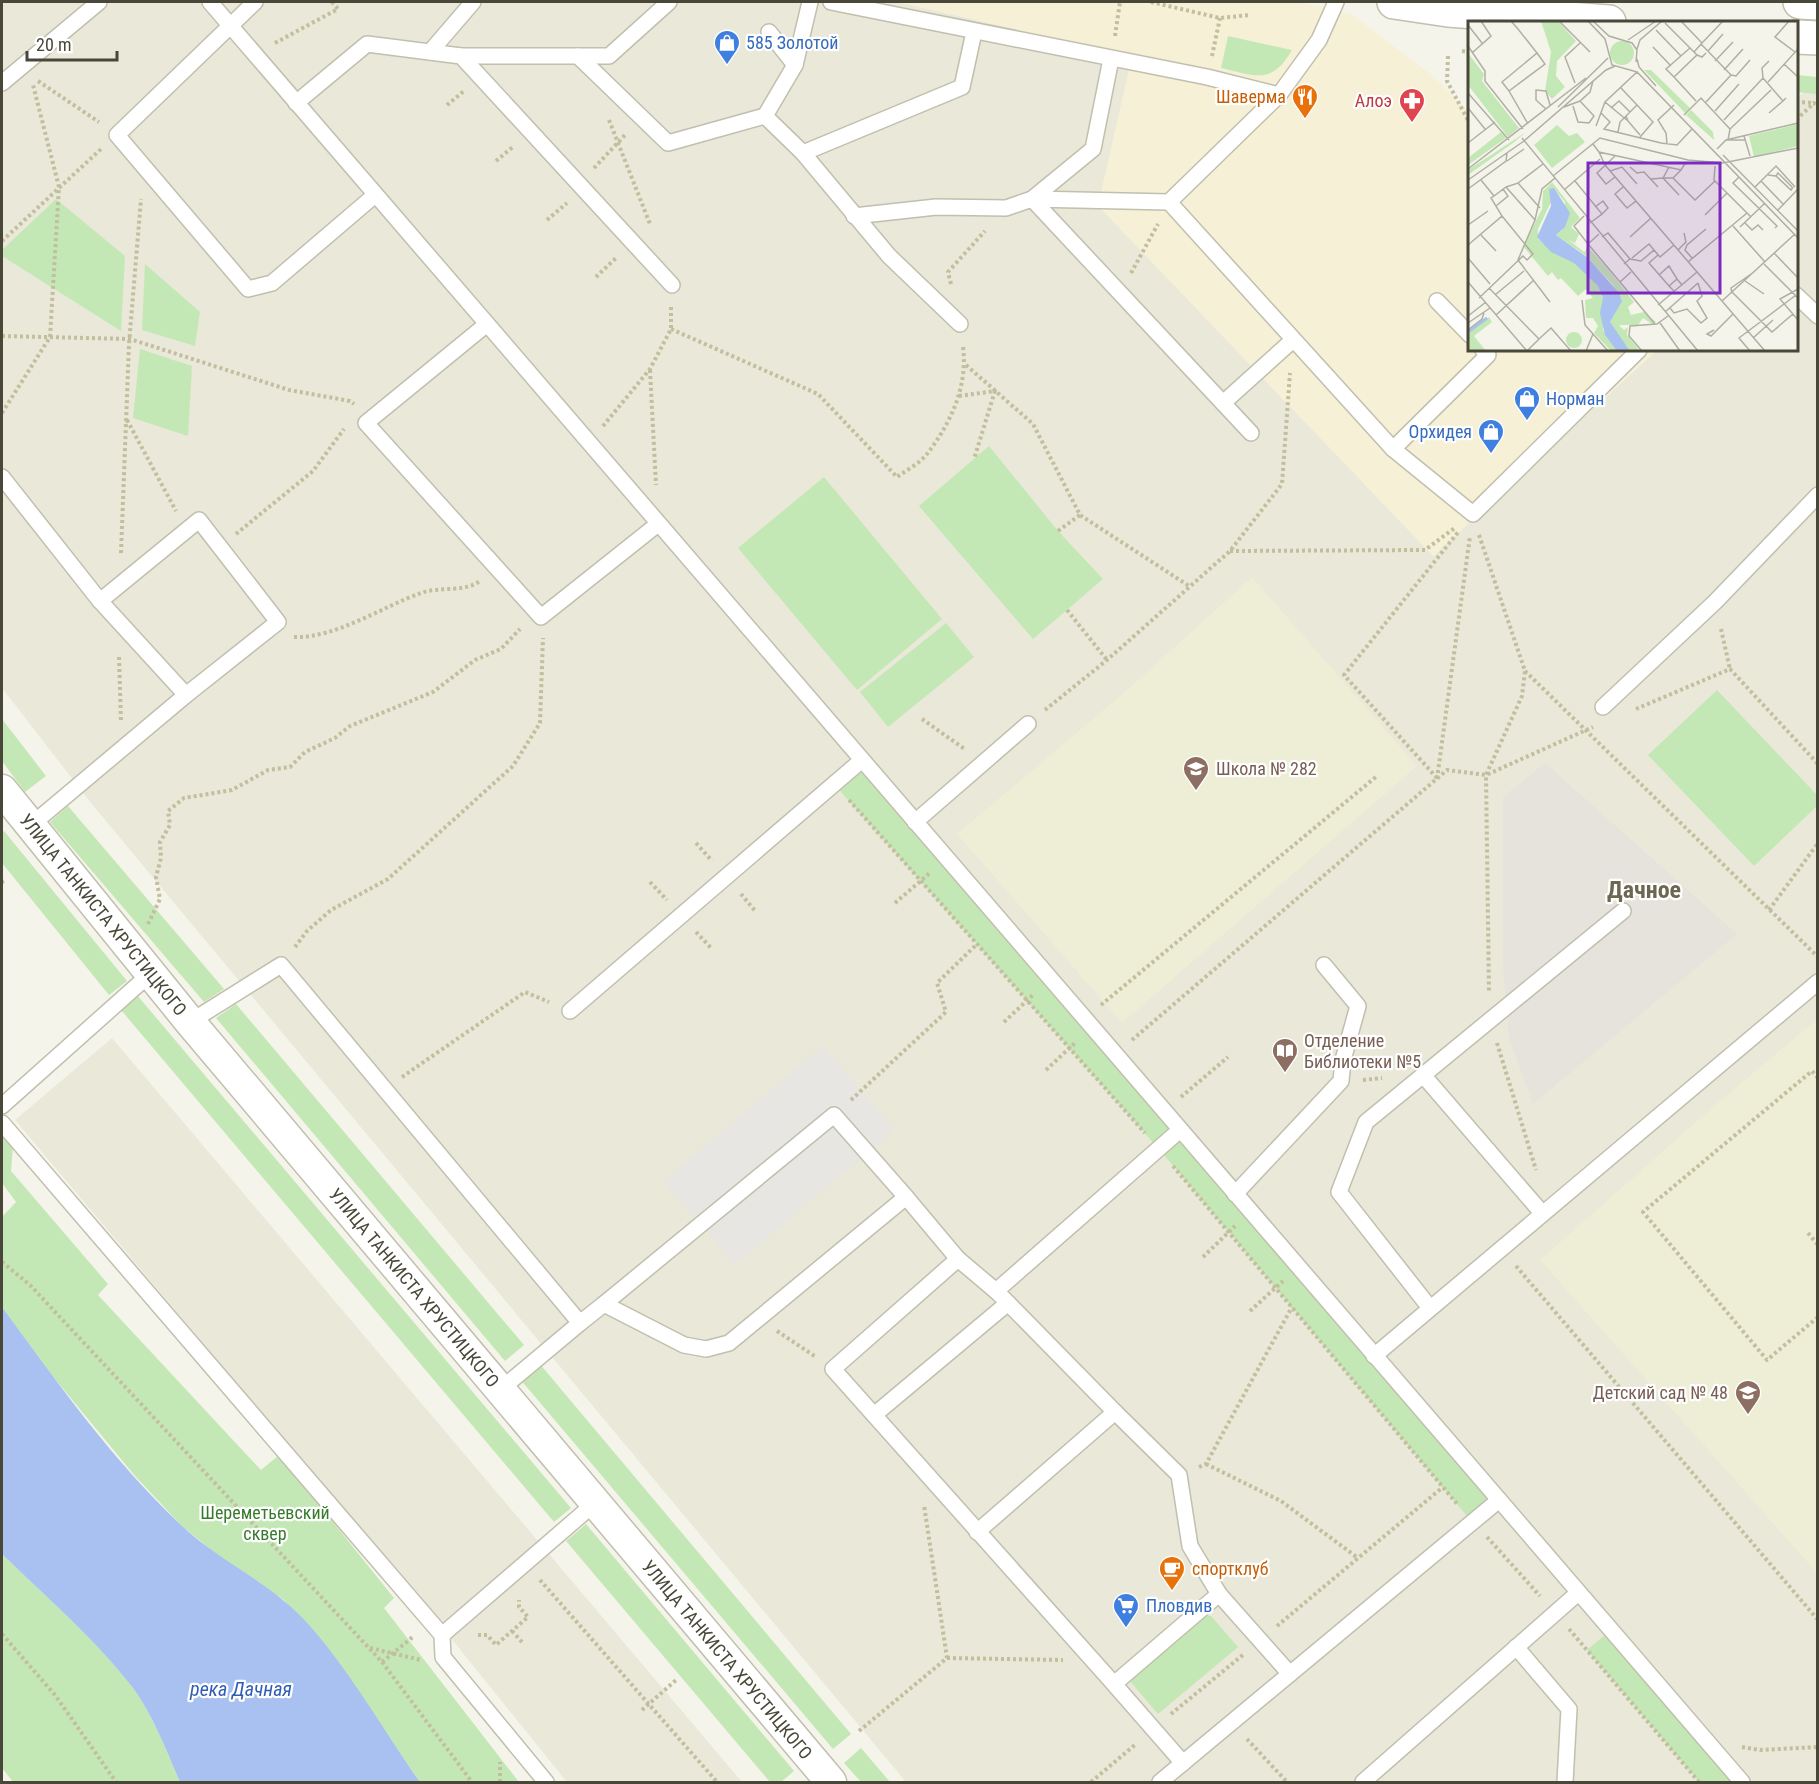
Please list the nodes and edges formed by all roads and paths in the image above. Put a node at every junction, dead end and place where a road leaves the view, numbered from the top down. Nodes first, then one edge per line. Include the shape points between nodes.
1 (99, 2) edge
2 (210, 2) edge
3 (255, 2) edge
4 (332, 2) edge
5 (473, 2) edge
6 (669, 2) edge
7 (810, 2) edge
8 (831, 2) edge
9 (1120, 2) edge
10 (1151, 2) edge
11 (1336, 2) edge
12 (1394, 2) edge
13 (1800, 2) edge
14 (1818, 3) edge
15 (1250, 15) dead end
16 (1220, 18) junction
17 (1596, 21) edge
18 (228, 26) junction
19 (769, 32) dead end
20 (974, 32) junction
21 (1798, 37) edge
22 (1818, 38) edge
23 (1462, 51) dead end
24 (430, 52) junction
25 (1468, 52) edge
26 (254, 55) junction
27 (461, 56) junction
28 (578, 56) junction
29 (1448, 56) dead end
30 (1111, 59) junction
31 (795, 65) junction
32 (1207, 78) junction
33 (2, 83) edge
34 (1279, 95) junction
35 (1798, 102) edge
36 (296, 103) junction
37 (1816, 104) edge
38 (765, 116) junction
39 (1798, 119) edge
40 (1468, 120) edge
41 (632, 128) dead end
42 (117, 135) junction
43 (803, 153) junction
44 (144, 168) junction
45 (590, 172) dead end
46 (59, 187) junction
47 (375, 195) junction
48 (1032, 199) junction
49 (1170, 202) junction
50 (854, 216) junction
51 (2, 241) edge
52 (672, 285) dead end
53 (1120, 294) junction
54 (1798, 296) edge
55 (1437, 301) dead end
56 (1818, 316) edge
57 (487, 324) junction
58 (960, 324) dead end
59 (671, 329) dead end
60 (1468, 333) edge
61 (2, 336) edge
62 (50, 337) junction
63 (130, 339) junction
64 (1293, 340) junction
65 (1484, 351) edge
66 (1638, 351) edge
67 (965, 364) dead end
68 (995, 391) junction
69 (960, 396) dead end
70 (1223, 403) junction
71 (2, 412) edge
72 (364, 414) junction
73 (126, 418) junction
74 (1251, 433) dead end
75 (589, 443) junction
76 (1394, 449) junction
77 (974, 459) dead end
78 (2, 477) edge
79 (897, 477) dead end
80 (1818, 495) edge
81 (1473, 514) junction
82 (1080, 515) junction
83 (658, 524) junction
84 (186, 531) junction
85 (1058, 531) dead end
86 (219, 546) junction
87 (1230, 551) junction
88 (121, 555) dead end
89 (498, 568) junction
90 (1189, 586) junction
91 (100, 601) junction
92 (1067, 610) dead end
93 (537, 612) junction
94 (1720, 625) dead end
95 (263, 634) junction
96 (119, 654) dead end
97 (1107, 660) junction
98 (1730, 669) junction
99 (1525, 671) junction
100 (186, 695) junction
101 (1603, 707) dead end
102 (1631, 711) dead end
103 (922, 719) dead end
104 (1028, 724) joint
105 (1598, 725) dead end
106 (1587, 730) junction
107 (121, 749) junction
108 (862, 760) junction
109 (983, 762) junction
110 (1818, 764) edge
111 (1486, 775) junction
112 (1377, 776) dead end
113 (1437, 779) junction
114 (834, 784) junction
115 (2, 790) edge
116 (915, 822) junction
117 (30, 826) junction
118 (1818, 843) edge
119 (947, 859) junction
120 (921, 881) junction
121 (895, 903) dead end
122 (1623, 910) dead end
123 (1769, 910) junction
124 (977, 944) junction
125 (1818, 957) edge
126 (281, 965) junction
127 (1324, 965) dead end
128 (145, 967) junction
129 (1050, 979) junction
130 (1818, 982) edge
131 (1027, 1000) junction
132 (570, 1011) joint
133 (1490, 1020) junction
134 (190, 1022) junction
135 (1004, 1022) dead end
136 (1088, 1022) junction
137 (1069, 1048) junction
138 (1115, 1054) junction
139 (1228, 1057) dead end
140 (1046, 1070) dead end
141 (1423, 1075) junction
142 (1818, 1078) edge
143 (866, 1086) dead end
144 (384, 1089) junction
145 (2, 1106) edge
146 (1165, 1112) junction
147 (2, 1123) edge
148 (1180, 1130) junction
149 (1158, 1149) junction
150 (1235, 1194) junction
151 (1525, 1194) junction
152 (906, 1197) junction
153 (1251, 1212) junction
154 (1542, 1213) junction
155 (1229, 1232) junction
156 (1808, 1233) dead end
157 (1818, 1245) edge
158 (1203, 1257) dead end
159 (958, 1259) junction
160 (2, 1262) edge
161 (1512, 1262) dead end
162 (1299, 1267) junction
163 (1275, 1288) junction
164 (996, 1291) junction
165 (1008, 1303) junction
166 (604, 1304) junction
167 (1292, 1307) junction
168 (1430, 1308) junction
169 (1250, 1311) dead end
170 (1818, 1317) edge
171 (759, 1319) junction
172 (580, 1323) junction
173 (1374, 1356) junction
174 (833, 1369) junction
175 (500, 1390) junction
176 (1115, 1412) junction
177 (874, 1415) junction
178 (917, 1463) junction
179 (1206, 1464) junction
180 (1179, 1475) junction
181 (1499, 1500) junction
182 (595, 1503) junction
183 (1472, 1522) junction
184 (977, 1532) junction
185 (1358, 1558) dead end
186 (525, 1563) junction
187 (538, 1578) junction
188 (532, 1584) dead end
189 (1578, 1593) junction
190 (1219, 1594) junction
191 (519, 1595) dead end
192 (1556, 1613) junction
193 (1818, 1620) edge
194 (422, 1630) dead end
195 (512, 1631) junction
196 (2, 1634) edge
197 (442, 1635) junction
198 (522, 1642) dead end
199 (1516, 1647) junction
200 (369, 1648) junction
201 (393, 1653) junction
202 (947, 1658) junction
203 (1092, 1661) junction
204 (382, 1662) junction
205 (449, 1664) junction
206 (1290, 1674) junction
207 (676, 1680) dead end
208 (1114, 1684) junction
209 (649, 1704) junction
210 (642, 1710) dead end
211 (1233, 1722) junction
212 (859, 1731) dead end
213 (1706, 1741) junction
214 (1818, 1747) edge
215 (1184, 1763) junction
216 (116, 1782) edge
217 (472, 1782) edge
218 (546, 1782) edge
219 (717, 1782) edge
220 (829, 1782) edge
221 (1160, 1782) edge
222 (1287, 1782) edge
223 (1363, 1782) edge
224 (1565, 1782) edge
225 (1699, 1782) edge
226 (1742, 1782) edge

1 - 33 lane
2 - 18 lane
3 - 18 lane
4 - 26 path via 338,9
5 - 24 lane
6 - 28 lane via 609,56
7 - 31 lane
8 - 20 lane
9 - 30 path
10 - 16 path
11 - 34 lane via 1319,40
12 - 17 street
13 - 14 street
15 - 16 path
16 - 32 path
18 - 26 lane
18 - 42 lane
19 - 31 lane
20 - 30 lane
20 - 43 lane via 962,87
21 - 22 street
23 - 25 path
24 - 27 lane
24 - 36 lane via 367,44
26 - 36 lane
27 - 28 lane
27 - 52 lane
28 - 38 lane via 668,143
29 - 40 path via 1447,81
30 - 32 lane
30 - 48 lane via 1094,149
31 - 38 lane
32 - 34 lane
34 - 49 lane
35 - 37 path
36 - 47 lane
37 - 39 path
38 - 43 lane
41 - 45 path
42 - 44 lane
42 - 46 path
42 - 46 path via 30,75
43 - 50 lane
44 - 47 lane via 248,289 272,283
44 - 63 path
46 - 51 path
46 - 62 path
47 - 57 lane
48 - 49 lane
48 - 50 lane via 1006,208 936,207
48 - 53 lane
49 - 53 path
49 - 64 lane
50 - 58 lane via 889,256
53 - 70 lane
54 - 56 lane
55 - 60 lane
57 - 72 lane
57 - 75 lane
59 - 79 path via 818,394
61 - 62 path
62 - 63 path
62 - 71 path
63 - 72 path via 289,390 350,401
63 - 73 path
64 - 70 lane
64 - 76 lane
64 - 87 path via 1282,484
65 - 76 lane via 1488,355
66 - 81 lane
67 - 68 path
68 - 69 path
68 - 77 path
68 - 82 path via 1033,424
70 - 74 lane
72 - 86 path via 314,471
72 - 89 lane via 366,423
73 - 84 path
73 - 88 path
75 - 83 lane
75 - 83 path via 650,369
76 - 81 lane
78 - 91 lane
80 - 101 lane via 1715,602
81 - 87 path via 1425,550
81 - 99 path
81 - 113 path
81 - 113 path via 1344,675
82 - 85 path
82 - 90 path
83 - 93 lane
83 - 108 lane
84 - 86 lane via 199,520
84 - 91 lane
86 - 95 lane via 278,622
87 - 90 path
89 - 93 lane
89 - 95 path via 471,586 423,592 326,632 298,638
90 - 97 path
91 - 100 lane
92 - 97 path
93 - 126 path via 544,645 540,723 513,766 388,879 331,910 307,931
93 - 128 path via 501,649 475,660 433,692 350,726 335,738 304,752 290,766 268,770 232,790 213,791 175,803 168,810 170,825 160,842 156,877 160,899 148,924
94 - 98 path
95 - 100 lane
96 - 107 path
97 - 104 path
98 - 102 path
98 - 110 path
99 - 106 path
99 - 111 path via 1522,696
100 - 107 lane
103 - 109 path
104 - 109 lane
105 - 106 path
106 - 111 path
106 - 123 path
107 - 117 lane
108 - 114 lane
108 - 116 lane
109 - 116 lane
111 - 113 path via 1447,770
111 - 133 path
112 - 136 path
113 - 138 path
114 - 120 path
114 - 132 lane
115 - 117 street, УЛИЦА ТАНКИСТА ХРУСТИЦКОГО
116 - 119 lane
117 - 128 street, УЛИЦА ТАНКИСТА ХРУСТИЦКОГО
118 - 123 path
119 - 120 path
119 - 129 lane
120 - 121 path
120 - 124 path
122 - 133 lane
123 - 125 path
124 - 131 path
124 - 143 path via 937,983 946,1012
126 - 134 lane
126 - 144 lane
127 - 150 lane via 1358,1005 1341,1081
128 - 134 street, УЛИЦА ТАНКИСТА ХРУСТИЦКОГО
128 - 145 lane
129 - 131 path
129 - 136 lane
130 - 154 lane
131 - 135 path
131 - 137 path
132 - 144 path via 525,992
133 - 141 lane
133 - 151 path via 1537,1169
134 - 175 street, УЛИЦА ТАНКИСТА ХРУСТИЦКОГО
136 - 137 path
136 - 138 lane
137 - 140 path
137 - 149 path
138 - 146 lane
139 - 146 path
141 - 151 lane
141 - 168 lane via 1366,1122 1339,1192
142 - 170 path via 1812,1071 1643,1212 1767,1360
144 - 172 lane
146 - 148 lane
147 - 197 lane
148 - 149 lane
148 - 150 lane
149 - 155 path
149 - 164 lane
150 - 153 lane
151 - 154 lane
152 - 159 lane
152 - 166 lane via 834,1115
152 - 171 lane
153 - 155 path
153 - 162 lane
154 - 168 lane
155 - 158 path
155 - 163 path
156 - 157 path
159 - 164 lane
159 - 174 lane
160 - 200 path via 30,1285
161 - 193 path
162 - 163 path
162 - 173 lane
163 - 167 path
163 - 169 path
164 - 165 lane
165 - 176 lane
165 - 177 lane
166 - 171 lane via 684,1345 706,1348 729,1343
166 - 172 lane
167 - 179 path
167 - 183 path
168 - 173 lane
171 - 174 path
172 - 175 lane
173 - 181 lane
174 - 177 lane
175 - 182 street, УЛИЦА ТАНКИСТА ХРУСТИЦКОГО
176 - 180 lane
176 - 184 lane
177 - 178 lane
178 - 184 lane
178 - 202 path
179 - 180 path
179 - 185 path via 1281,1501
180 - 190 lane via 1190,1546
181 - 183 lane
181 - 189 lane
182 - 186 lane
182 - 220 street, УЛИЦА ТАНКИСТА ХРУСТИЦКОГО
183 - 192 path
183 - 206 lane
184 - 203 lane
186 - 187 path
186 - 197 lane
187 - 188 path
187 - 209 path
189 - 192 lane
189 - 213 lane
190 - 206 lane
190 - 208 lane
191 - 195 path via 519,1607 528,1617
192 - 199 lane
192 - 225 path
194 - 201 path
195 - 198 path
195 - 205 path via 496,1645 487,1635 475,1634
196 - 216 path via 55,1695
197 - 205 lane via 443,1657
199 - 223 lane
199 - 224 lane via 1569,1709
200 - 201 path
200 - 204 path
201 - 204 path
201 - 205 path
202 - 203 path
202 - 212 path
203 - 208 lane
204 - 217 path
205 - 218 lane
206 - 211 lane
207 - 209 path
208 - 215 lane
209 - 210 path
209 - 219 path
211 - 215 lane
211 - 222 path
213 - 214 path via 1760,1750
213 - 226 lane
215 - 221 lane

